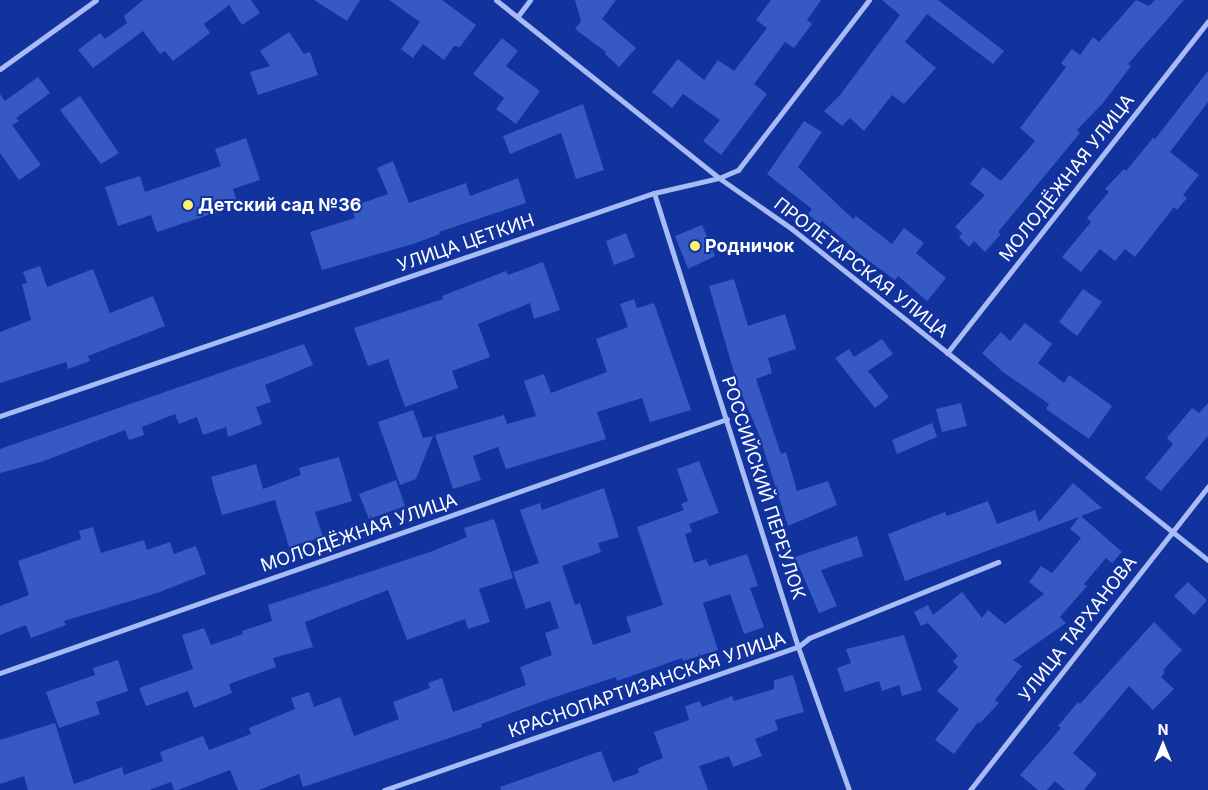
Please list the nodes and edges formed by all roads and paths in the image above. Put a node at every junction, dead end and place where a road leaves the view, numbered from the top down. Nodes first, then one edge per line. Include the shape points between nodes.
1 (96, 0) edge
2 (496, 0) edge
3 (530, 0) edge
4 (870, 0) edge
5 (518, 16) junction
6 (1208, 21) edge
7 (0, 69) edge
8 (719, 178) junction
9 (654, 193) junction
10 (947, 353) junction
11 (0, 416) edge
12 (727, 419) junction
13 (1208, 486) edge
14 (1174, 530) junction
15 (1208, 560) edge
16 (998, 562) dead end
17 (798, 647) junction
18 (0, 673) edge
19 (384, 790) edge
20 (849, 790) edge
21 (970, 790) edge

1 - 7 street
2 - 5 street, ПРОЛЕТАРСКАЯ УЛИЦА
3 - 5 street
4 - 8 street, УЛИЦА ЦЕТКИН via 738,170
5 - 8 street, ПРОЛЕТАРСКАЯ УЛИЦА
6 - 10 street, МОЛОДЁЖНАЯ УЛИЦА
8 - 9 street, УЛИЦА ЦЕТКИН
8 - 10 street, ПРОЛЕТАРСКАЯ УЛИЦА via 792,229
9 - 11 street, УЛИЦА ЦЕТКИН
9 - 12 street, РОССИЙСКИЙ ПЕРЕУЛОК
10 - 14 street, ПРОЛЕТАРСКАЯ УЛИЦА
12 - 17 street, РОССИЙСКИЙ ПЕРЕУЛОК
12 - 18 street, МОЛОДЁЖНАЯ УЛИЦА
13 - 14 street, УЛИЦА ТАРХАНОВА
14 - 15 street, ПРОЛЕТАРСКАЯ УЛИЦА
14 - 21 street, УЛИЦА ТАРХАНОВА
16 - 17 street, КРАСНОПАРТИЗАНСКАЯ УЛИЦА via 809,638
17 - 19 street, КРАСНОПАРТИЗАНСКАЯ УЛИЦА
17 - 20 street, РОССИЙСКИЙ ПЕРЕУЛОК

